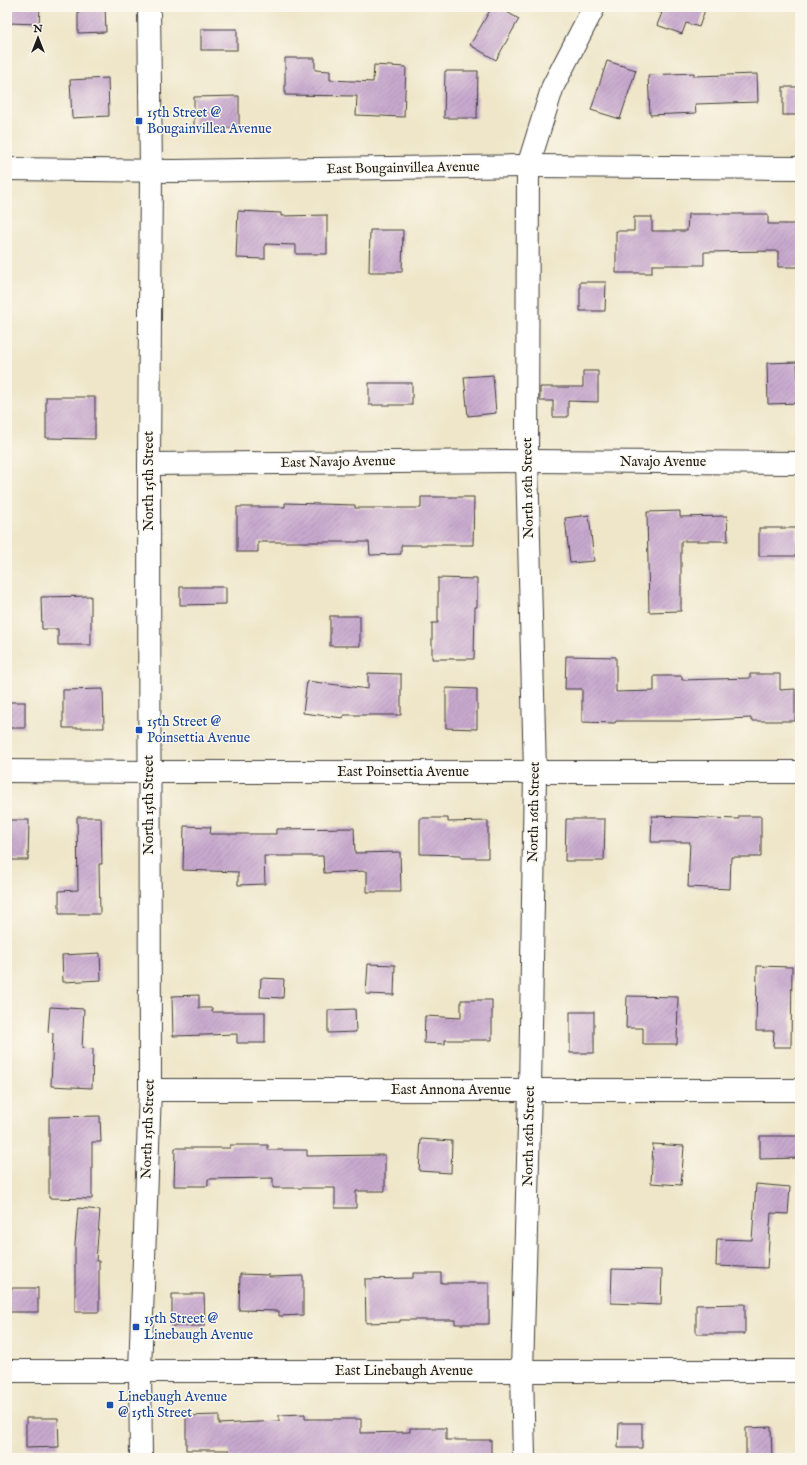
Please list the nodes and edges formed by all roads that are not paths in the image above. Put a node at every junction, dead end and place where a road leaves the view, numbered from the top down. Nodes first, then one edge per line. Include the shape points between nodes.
1 (150, 7) edge
2 (594, 7) edge
3 (528, 166) junction
4 (800, 168) edge
5 (7, 169) edge
6 (151, 171) junction
7 (527, 461) junction
8 (800, 463) edge
9 (149, 464) junction
10 (7, 771) edge
11 (149, 772) junction
12 (535, 772) junction
13 (800, 772) edge
14 (150, 1090) junction
15 (530, 1090) junction
16 (800, 1090) edge
17 (7, 1371) edge
18 (140, 1371) junction
19 (522, 1371) junction
20 (800, 1371) edge
21 (141, 1458) edge
22 (524, 1458) edge

1 - 6 street, North 15th Street
2 - 3 street, North 16th Street via 554,86
3 - 4 street, East Bougainvillea Avenue
3 - 6 street, East Bougainvillea Avenue
3 - 7 street, North 16th Street
5 - 6 street, East Bougainvillea Avenue
6 - 9 street, North 15th Street
7 - 8 street, Navajo Avenue
7 - 9 street, East Navajo Avenue
7 - 12 street, North 16th Street
9 - 11 street, North 15th Street
10 - 11 street, East Poinsettia Avenue
11 - 12 street, East Poinsettia Avenue
11 - 14 street, North 15th Street
12 - 13 street, East Poinsettia Avenue
12 - 15 street, North 16th Street
14 - 15 street, East Annona Avenue
14 - 18 street, North 15th Street
15 - 16 street, East Annona Avenue
15 - 19 street, North 16th Street
17 - 18 street, East Linebaugh Avenue
18 - 19 street, East Linebaugh Avenue
18 - 21 street, North 15th Street
19 - 20 street, East Linebaugh Avenue
19 - 22 street, North 16th Street

